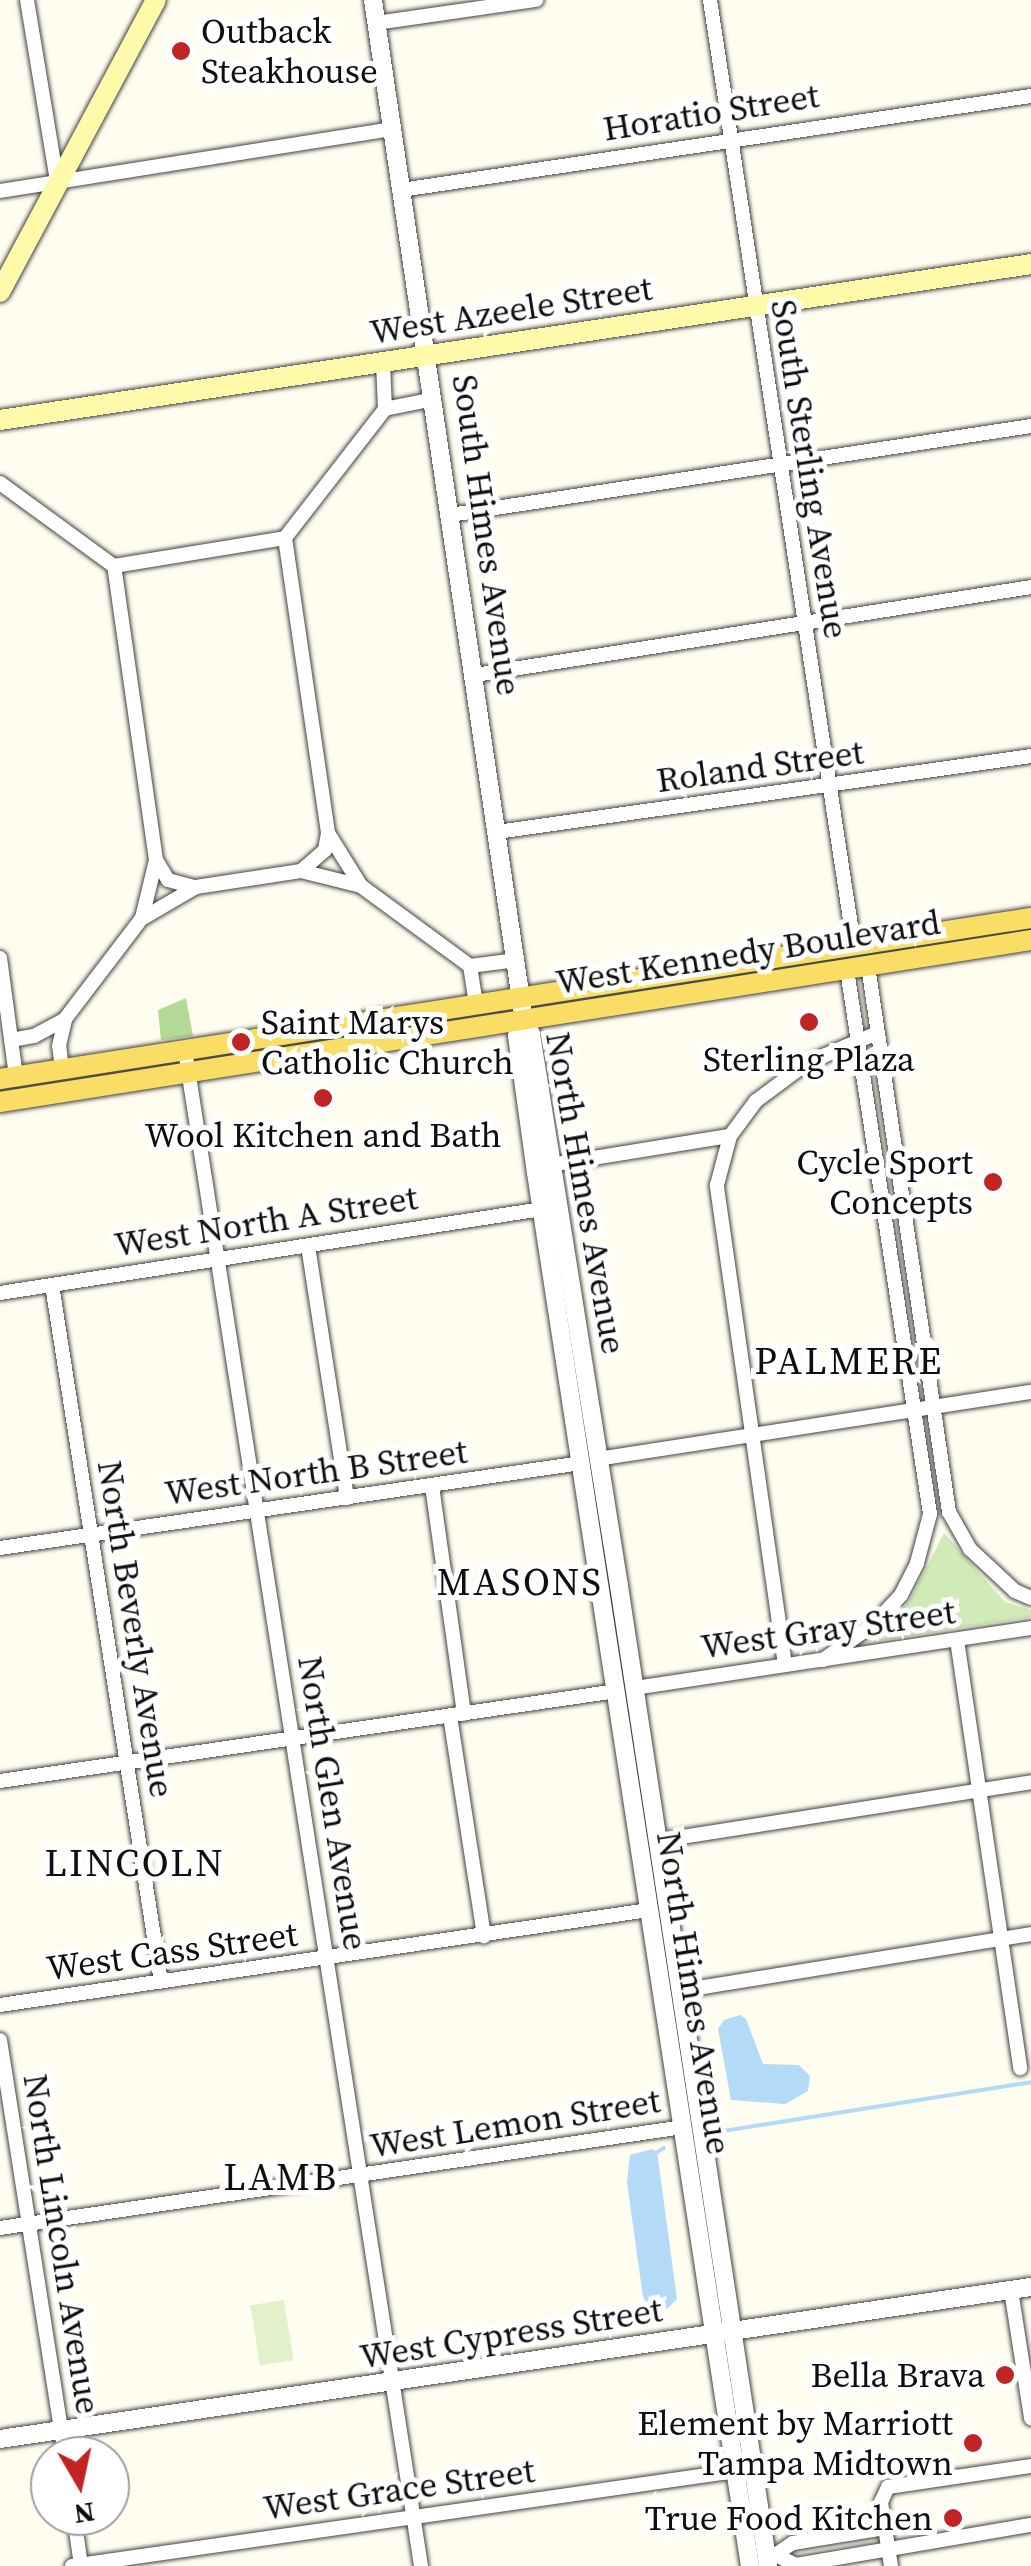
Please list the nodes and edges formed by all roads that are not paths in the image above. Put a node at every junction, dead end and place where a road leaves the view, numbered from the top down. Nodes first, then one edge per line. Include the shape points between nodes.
1 (27, 0) edge
2 (156, 0) edge
3 (372, 0) edge
4 (536, 0) edge
5 (710, 0) edge
6 (376, 23) junction
7 (1031, 96) edge
8 (392, 130) junction
9 (730, 138) junction
10 (58, 182) junction
11 (0, 190) edge
12 (401, 190) junction
13 (1031, 264) edge
14 (0, 292) edge
15 (754, 306) junction
16 (427, 356) junction
17 (383, 362) junction
18 (434, 399) junction
19 (385, 409) junction
20 (0, 420) edge
21 (1031, 426) edge
22 (778, 464) junction
23 (0, 483) edge
24 (450, 515) junction
25 (285, 538) junction
26 (114, 566) junction
27 (1031, 588) edge
28 (802, 623) junction
29 (475, 674) junction
30 (1031, 756) edge
31 (829, 788) junction
32 (497, 832) junction
33 (328, 833) junction
34 (156, 860) junction
35 (302, 872) junction
36 (361, 886) junction
37 (196, 888) junction
38 (142, 918) junction
39 (1031, 918) edge
40 (960, 929) junction
41 (1031, 940) edge
42 (854, 946) junction
43 (0, 958) edge
44 (518, 960) junction
45 (470, 966) junction
46 (857, 968) junction
47 (749, 985) junction
48 (522, 998) junction
49 (476, 1005) junction
50 (65, 1020) junction
51 (524, 1020) junction
52 (877, 1033) junction
53 (12, 1040) junction
54 (858, 1044) junction
55 (186, 1050) junction
56 (62, 1069) junction
57 (189, 1072) junction
58 (8, 1078) edge
59 (0, 1102) edge
60 (730, 1136) junction
61 (550, 1166) junction
62 (542, 1209) junction
63 (308, 1246) junction
64 (909, 1250) junction
65 (891, 1252) junction
66 (218, 1259) junction
67 (52, 1285) junction
68 (914, 1290) junction
69 (0, 1293) edge
70 (896, 1294) junction
71 (1031, 1392) edge
72 (931, 1408) junction
73 (914, 1410) junction
74 (751, 1435) junction
75 (589, 1461) junction
76 (432, 1486) junction
77 (347, 1498) junction
78 (257, 1511) junction
79 (949, 1512) junction
80 (930, 1514) junction
81 (91, 1534) junction
82 (0, 1548) edge
83 (1031, 1598) edge
84 (1031, 1628) edge
85 (957, 1640) junction
86 (823, 1660) junction
87 (786, 1665) junction
88 (626, 1690) junction
89 (457, 1715) junction
90 (293, 1738) junction
91 (127, 1762) junction
92 (0, 1782) edge
93 (1031, 1782) edge
94 (980, 1790) junction
95 (656, 1841) junction
96 (649, 1910) junction
97 (1031, 1934) edge
98 (484, 1936) junction
99 (1001, 1939) junction
100 (328, 1959) junction
101 (161, 1982) junction
102 (679, 1990) junction
103 (0, 2005) edge
104 (0, 2040) edge
105 (669, 2041) junction
106 (1020, 2068) dead end
107 (683, 2127) junction
108 (704, 2154) junction
109 (360, 2177) junction
110 (28, 2224) junction
111 (0, 2228) edge
112 (1031, 2287) edge
113 (1011, 2290) junction
114 (724, 2334) junction
115 (394, 2384) junction
116 (1031, 2418) edge
117 (60, 2430) junction
118 (61, 2436) edge
119 (0, 2439) edge
120 (1031, 2466) edge
121 (735, 2471) junction
122 (414, 2517) junction
123 (1031, 2525) edge
124 (885, 2528) junction
125 (77, 2536) edge
126 (890, 2558) edge
127 (762, 2561) edge
128 (81, 2565) edge
129 (72, 2566) edge
130 (421, 2566) edge

1 - 10 street
2 - 10 main road
3 - 6 street, South Himes Avenue
4 - 6 street
5 - 9 street, South Sterling Avenue
6 - 8 street, South Himes Avenue
7 - 9 street, Horatio Street
8 - 10 street
8 - 12 street, South Himes Avenue
9 - 12 street, Horatio Street
9 - 15 street, South Sterling Avenue
10 - 11 street
10 - 14 main road
12 - 16 street, South Himes Avenue
13 - 15 main road, West Azeele Street
15 - 16 main road, West Azeele Street
15 - 22 street, South Sterling Avenue
16 - 17 main road, West Azeele Street
16 - 18 street, South Himes Avenue
17 - 19 street
17 - 20 main road, West Azeele Street
18 - 19 street
18 - 24 street, South Himes Avenue
19 - 25 street
21 - 22 street
22 - 24 street
22 - 28 street, South Sterling Avenue
23 - 26 street
24 - 29 street, South Himes Avenue
25 - 26 street
25 - 33 street
26 - 34 street
27 - 28 street
28 - 29 street
28 - 31 street, South Sterling Avenue
29 - 32 street, South Himes Avenue
30 - 31 street, Roland Street
31 - 32 street, Roland Street
31 - 42 street, South Sterling Avenue
32 - 44 street, South Himes Avenue
33 - 35 street via 325,850
33 - 36 street
34 - 37 street via 168,880
34 - 38 street
35 - 36 street
35 - 37 street
36 - 45 street
37 - 38 street
38 - 50 street
39 - 40 main road, West Kennedy Boulevard
40 - 42 main road, West Kennedy Boulevard
40 - 46 main road via 942,942 875,953
41 - 46 main road, West Kennedy Boulevard
42 - 47 main road via 837,960 768,972
42 - 48 main road, West Kennedy Boulevard
43 - 53 street
44 - 45 street
44 - 48 street, South Himes Avenue
45 - 49 street
46 - 47 main road, West Kennedy Boulevard
46 - 52 street
46 - 54 street
47 - 51 main road, West Kennedy Boulevard
48 - 49 main road, West Kennedy Boulevard
48 - 51 street, South Himes Avenue
49 - 55 main road, West Kennedy Boulevard
50 - 53 street
50 - 56 street
51 - 57 main road, West Kennedy Boulevard
51 - 61 street, North Himes Avenue
51 - 62 street, North Himes Avenue via 517,1036
52 - 54 street
52 - 64 street
53 - 58 street
54 - 60 street via 807,1063 777,1083
54 - 65 street
55 - 56 main road, West Kennedy Boulevard
55 - 57 street, North Glen Avenue
56 - 58 main road, West Kennedy Boulevard
57 - 59 main road, West Kennedy Boulevard
57 - 66 street, North Glen Avenue
60 - 61 street
60 - 74 street via 717,1208
61 - 75 street, North Himes Avenue
62 - 63 street, West North A Street
62 - 75 street, North Himes Avenue
63 - 66 street, West North A Street
63 - 77 street
64 - 65 street
64 - 68 street
65 - 70 street
66 - 67 street, West North A Street
66 - 78 street, North Glen Avenue
67 - 69 street, West North A Street
67 - 81 street, North Beverly Avenue
68 - 70 street
68 - 72 street
70 - 73 street
71 - 72 street, West North B Street
72 - 73 street, West North B Street
72 - 79 street
73 - 74 street, West North B Street
73 - 80 street
74 - 75 street, West North B Street
74 - 87 street
75 - 76 street, West North B Street
75 - 88 street, North Himes Avenue
75 - 88 street, North Himes Avenue via 603,1594 613,1612
76 - 77 street, West North B Street
76 - 89 street
77 - 78 street, West North B Street
78 - 81 street, West North B Street
78 - 90 street, North Glen Avenue
79 - 80 street
79 - 83 street via 970,1549
80 - 86 street via 917,1563 890,1609
81 - 82 street, West North B Street
81 - 91 street, North Beverly Avenue
84 - 85 street, West Gray Street
85 - 86 street, West Gray Street
85 - 94 street
86 - 87 street, West Gray Street
87 - 88 street, West Gray Street
88 - 89 street, West Gray Street
88 - 95 street, North Himes Avenue
88 - 96 street, North Himes Avenue
89 - 90 street, West Gray Street
89 - 98 street
90 - 91 street, West Gray Street
90 - 100 street, North Glen Avenue
91 - 92 street, West Gray Street
91 - 101 street, North Beverly Avenue
93 - 94 street
94 - 95 street
94 - 99 street
95 - 102 street, North Himes Avenue
96 - 98 street, West Cass Street
96 - 102 street via 661,1931 671,1983
96 - 105 street, North Himes Avenue
97 - 99 street
98 - 100 street, West Cass Street
99 - 102 street
99 - 106 street
100 - 101 street, West Cass Street
100 - 109 street, North Glen Avenue
101 - 103 street, West Cass Street
102 - 108 street, North Himes Avenue
104 - 110 street, North Lincoln Avenue
105 - 107 street, North Himes Avenue
105 - 108 street via 678,2044 692,2140
107 - 109 street, West Lemon Street
107 - 114 street, North Himes Avenue
108 - 114 street, North Himes Avenue
109 - 110 street, West Lemon Street
109 - 115 street, North Glen Avenue
110 - 111 street, West Lemon Street
110 - 117 street, North Lincoln Avenue
112 - 113 street, West Cypress Street
113 - 114 street, West Cypress Street
113 - 116 street
114 - 115 street, West Cypress Street
114 - 121 street, North Himes Avenue
114 - 127 street, North Himes Avenue
115 - 117 street, West Cypress Street
115 - 122 street, North Glen Avenue
117 - 118 street, North Lincoln Avenue
117 - 119 street, West Cypress Street
120 - 124 street via 888,2488 881,2502
121 - 122 street, West Grace Street
121 - 127 street, North Himes Avenue
122 - 128 street, West Grace Street
122 - 130 street, North Glen Avenue
123 - 126 street via 898,2544
124 - 126 street
124 - 127 street via 793,2543
125 - 128 street
126 - 127 street
128 - 129 street, West Grace Street

